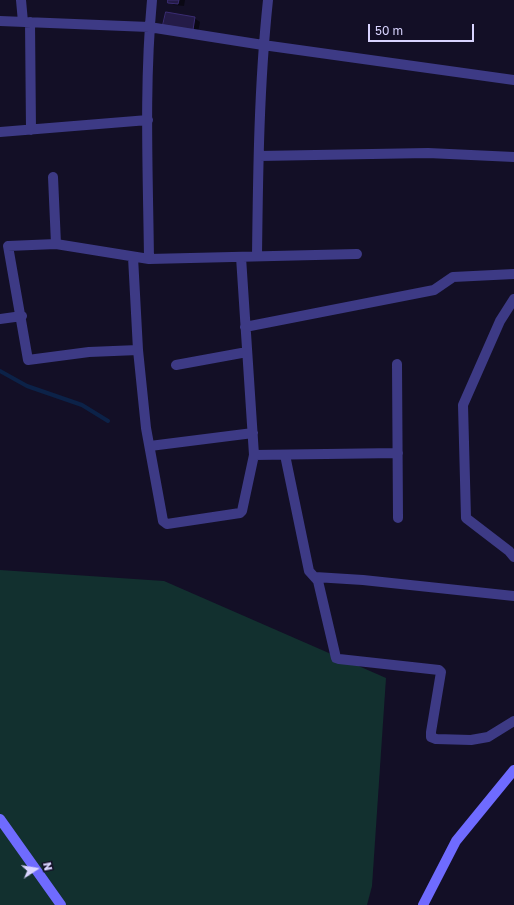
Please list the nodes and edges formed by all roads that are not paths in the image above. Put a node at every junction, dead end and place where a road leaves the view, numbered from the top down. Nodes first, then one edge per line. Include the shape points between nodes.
1 (21, 0) edge
2 (152, 0) edge
3 (268, 0) edge
4 (0, 22) edge
5 (26, 22) junction
6 (149, 27) junction
7 (263, 45) junction
8 (514, 80) edge
9 (148, 120) junction
10 (31, 130) junction
11 (0, 132) edge
12 (259, 156) junction
13 (514, 157) edge
14 (53, 177) dead end
15 (56, 244) junction
16 (357, 254) dead end
17 (257, 256) junction
18 (133, 257) junction
19 (240, 257) junction
20 (149, 259) junction
21 (514, 274) edge
22 (514, 299) edge
23 (22, 316) junction
24 (0, 319) edge
25 (245, 327) junction
26 (138, 350) junction
27 (247, 352) junction
28 (397, 364) dead end
29 (176, 365) dead end
30 (253, 433) junction
31 (150, 446) junction
32 (398, 453) junction
33 (254, 455) junction
34 (285, 455) junction
35 (398, 518) dead end
36 (514, 557) edge
37 (315, 577) junction
38 (514, 596) edge
39 (514, 721) edge
40 (514, 770) edge
41 (0, 819) edge
42 (62, 905) edge
43 (423, 905) edge

1 - 5 street
2 - 6 street
3 - 7 street
4 - 5 street
5 - 6 street
5 - 10 street
6 - 7 street
6 - 9 street
7 - 8 street
7 - 12 street
9 - 10 street
9 - 20 street
10 - 11 street
12 - 13 street via 428,153
12 - 17 street
14 - 15 street
15 - 18 street
15 - 23 street via 8,246
16 - 17 street
17 - 19 street
18 - 20 street
18 - 26 street
19 - 20 street
19 - 25 street
21 - 25 street via 453,278 434,290
22 - 36 street via 500,322 463,405 466,518
23 - 24 street
23 - 26 street via 28,360 89,352
25 - 27 street
26 - 31 street
27 - 29 street
27 - 30 street
28 - 32 street
30 - 31 street
30 - 33 street
31 - 33 street via 163,521 167,524 241,512
32 - 34 street
32 - 35 street
33 - 34 street
34 - 37 street via 309,571
37 - 38 street
37 - 39 street via 338,659 441,672 431,737 471,740 488,737
40 - 43 street via 456,841
41 - 42 street

